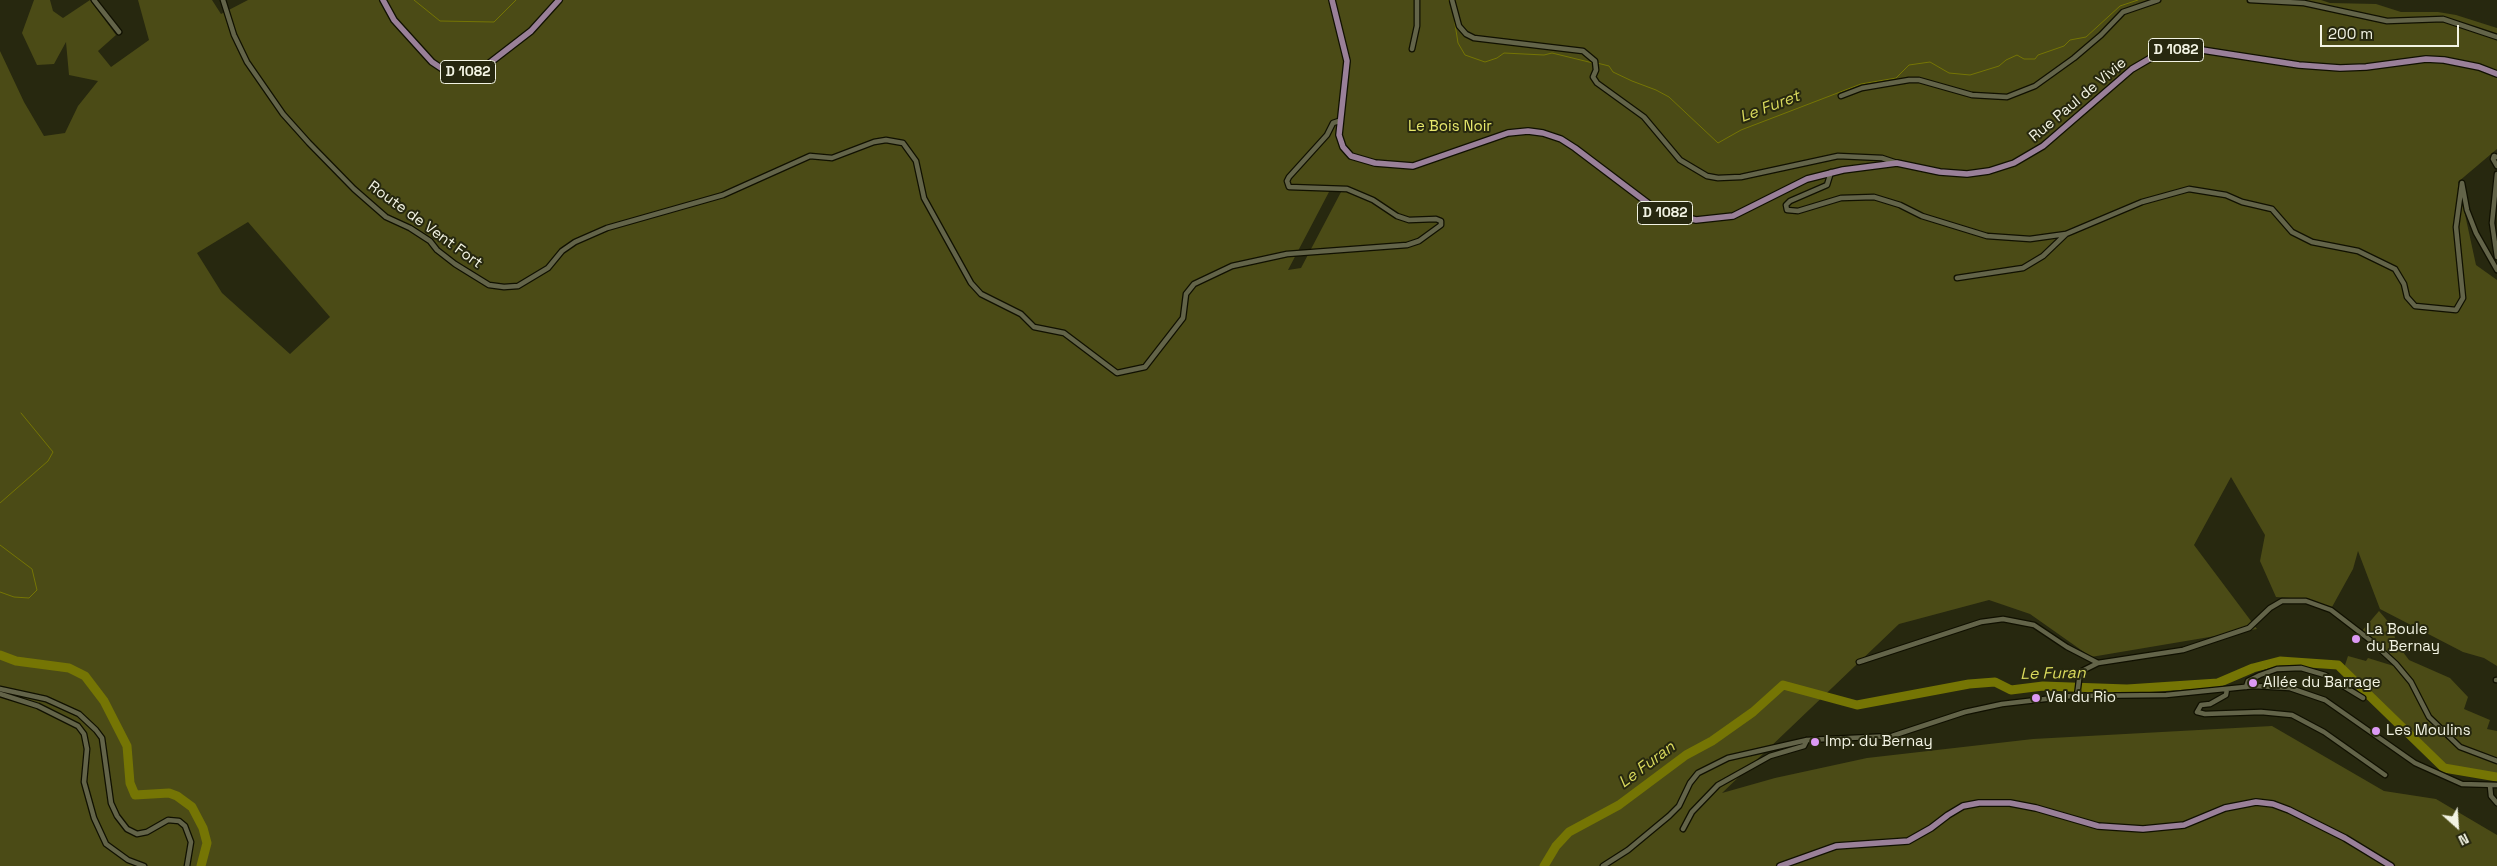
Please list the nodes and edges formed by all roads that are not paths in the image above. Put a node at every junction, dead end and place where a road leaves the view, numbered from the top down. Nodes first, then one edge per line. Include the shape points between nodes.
1 (94, 0) edge
2 (223, 0) edge
3 (383, 0) edge
4 (559, 0) edge
5 (1332, 0) edge
6 (1418, 0) edge
7 (1452, 0) edge
8 (2158, 0) edge
9 (2250, 0) edge
10 (119, 32) dead end
11 (2497, 37) edge
12 (1412, 48) dead end
13 (2497, 74) edge
14 (1841, 96) dead end
15 (1339, 121) junction
16 (2497, 157) edge
17 (1897, 163) junction
18 (2497, 166) edge
19 (1831, 172) junction
20 (2497, 174) edge
21 (2066, 234) junction
22 (2497, 257) edge
23 (2497, 270) edge
24 (1957, 278) dead end
25 (1859, 662) dead end
26 (2098, 663) junction
27 (2246, 687) junction
28 (0, 689) edge
29 (2227, 689) junction
30 (0, 694) edge
31 (2077, 694) junction
32 (2362, 698) dead end
33 (1807, 740) junction
34 (2497, 761) edge
35 (2385, 774) dead end
36 (2497, 784) edge
37 (2490, 786) junction
38 (2497, 803) edge
39 (1683, 829) dead end
40 (144, 866) edge
41 (187, 866) edge
42 (1603, 866) edge
43 (1780, 866) edge
44 (2390, 866) edge

1 - 10 street
2 - 15 street, Route de Vent Fort via 247,62 282,114 309,144 386,216 430,241 455,264 489,285 518,286 548,268 562,251 575,242 608,228 722,195 810,156 832,158 886,140 903,143 916,161 924,198 981,294 1021,314 1034,327 1064,333 1118,373 1145,367 1183,318 1186,294 1194,284 1232,266 1287,254 1407,245 1442,225 1436,219 1409,220 1397,216 1373,200 1347,189 1289,186 1289,177 1327,135 1333,123
3 - 4 main road, D 1082 via 394,20 432,62 457,73 487,65 531,31
5 - 15 main road, D 1082 via 1348,74
6 - 12 street
7 - 17 street via 1459,26 1470,36 1583,52 1595,63 1593,77 1596,83 1644,117 1680,160 1707,176 1741,177 1838,156 1891,159
8 - 14 street via 2123,12 2074,58 2035,86 2007,97 1972,94 1919,80 1862,88
9 - 11 street via 2304,3 2387,21 2443,19
13 - 17 main road, Rue Paul de Vivie / D 1082 via 2439,59 2340,68 2202,50 2171,51 2156,55 2132,69 2043,146 2014,163 1989,171 1960,174
15 - 19 main road, Rue Paul de Vivie / D 1082 via 1343,148 1356,159 1406,166 1428,163 1508,133 1543,133 1575,148 1653,207 1696,220 1717,220 1741,214 1806,179
16 - 18 street via 2494,156
17 - 19 main road, Rue Paul de Vivie / D 1082
19 - 21 street via 1827,185 1790,201 1786,205 1787,210 1798,211 1841,198 1874,197 1987,236 2030,239
20 - 22 street via 2492,223
21 - 23 street via 2102,217 2182,190 2226,195 2272,208 2292,232 2312,242 2358,250 2395,269 2415,306 2456,310 2463,298 2456,227 2462,183 2476,233
21 - 24 street via 2043,256 2023,268
25 - 26 street via 1980,622 2003,619 2034,625
26 - 31 street via 2080,672
26 - 34 street via 2183,650 2248,628 2282,601 2306,601 2331,610 2396,664 2411,682 2429,718 2460,747
27 - 29 street
27 - 32 street via 2248,681 2277,669 2301,668 2325,675
27 - 37 street via 2290,688 2318,697 2365,726 2415,764 2462,784
28 - 41 street via 46,699 79,714 96,730 102,738 111,802 117,816 137,834 168,820 179,821 185,826 191,842
29 - 31 street via 2166,695
29 - 35 street via 2226,695 2201,705 2197,712 2292,715 2324,732
30 - 40 street via 38,706 78,726 84,734 87,749 84,782 94,818 106,844 128,860
31 - 33 street via 1965,712 1892,736
33 - 39 street via 1804,746 1770,756 1718,785 1692,812
33 - 42 street via 1759,749 1704,768 1693,777 1669,816
36 - 37 street
37 - 38 street via 2491,796
43 - 44 main road via 1836,846 1908,840 1963,806 1978,803 2010,803 2098,826 2143,829 2184,825 2225,808 2256,802 2289,810 2345,838

